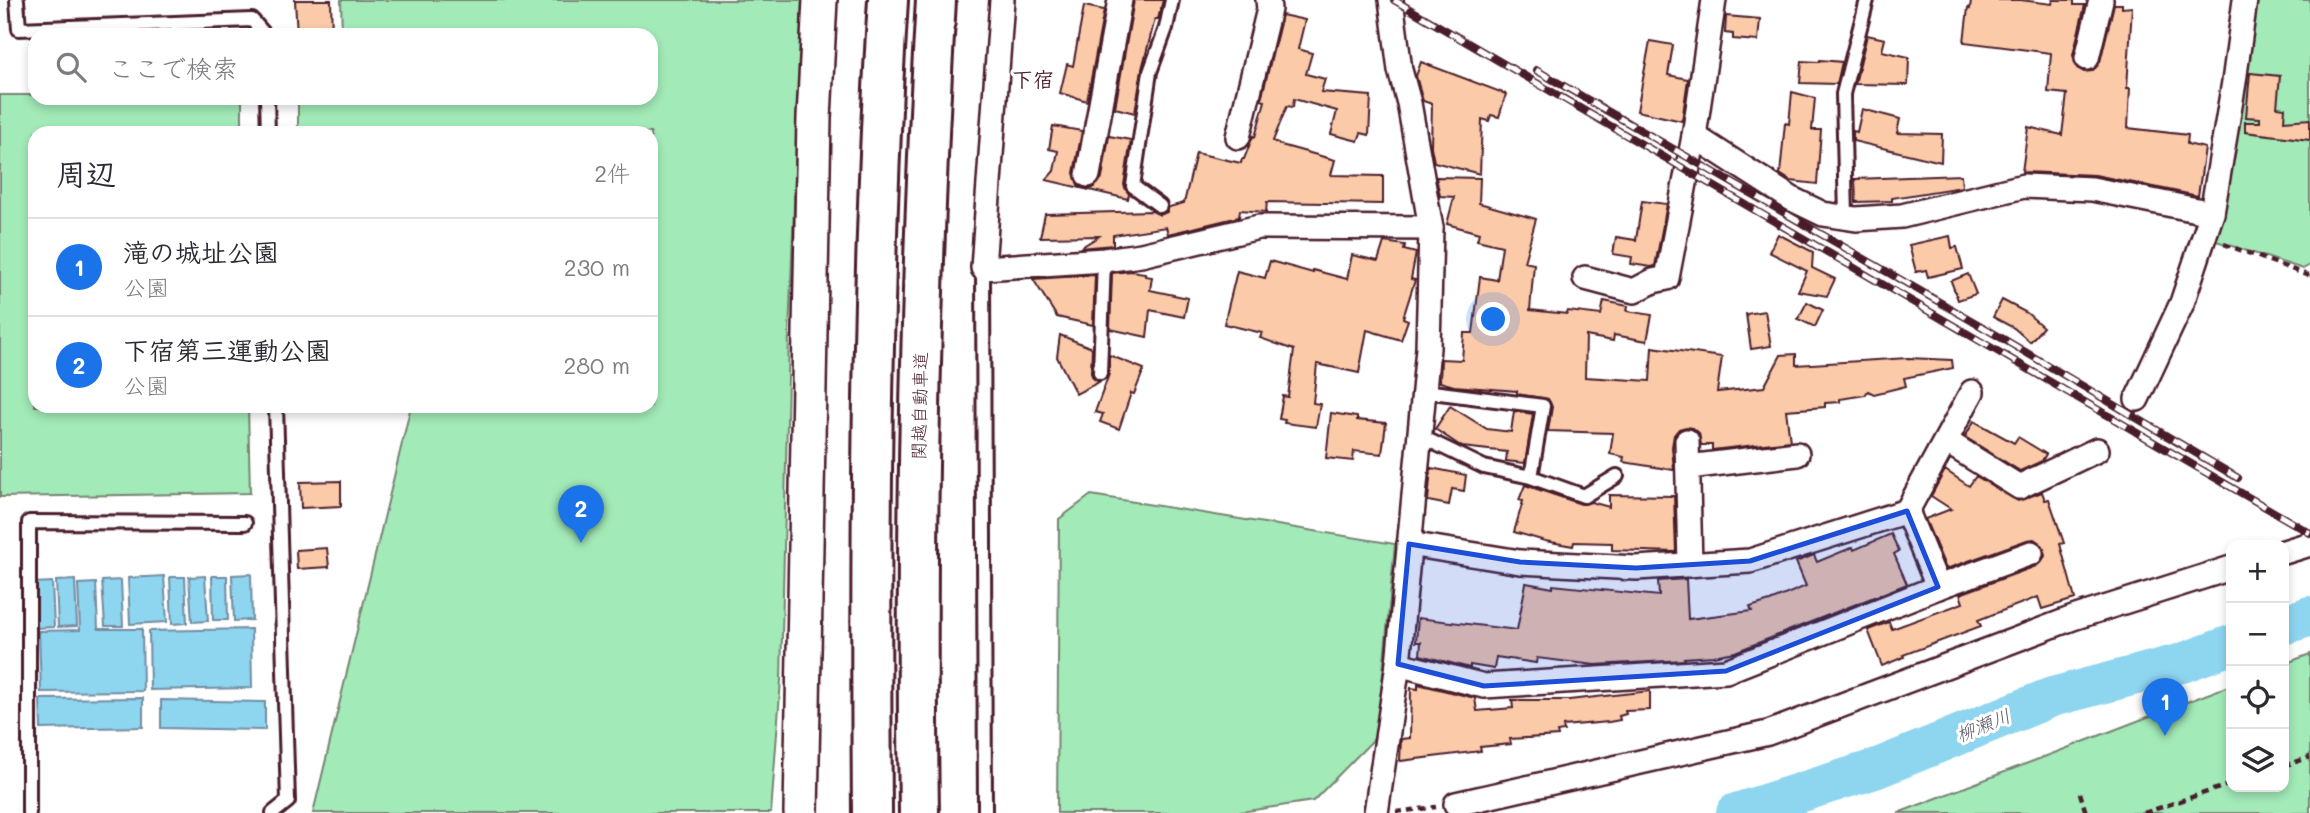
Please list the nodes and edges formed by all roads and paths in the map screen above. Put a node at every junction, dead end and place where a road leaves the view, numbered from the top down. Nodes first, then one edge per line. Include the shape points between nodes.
1 (17, 0) edge
2 (820, 0) edge
3 (888, 0) edge
4 (936, 0) edge
5 (1002, 0) edge
6 (1120, 0) edge
7 (1172, 0) edge
8 (1268, 0) edge
9 (1391, 0) edge
10 (1714, 0) edge
11 (1867, 0) edge
12 (2101, 0) edge
13 (2245, 0) edge
14 (45, 28) edge
15 (258, 28) edge
16 (28, 29) edge
17 (2087, 58) dead end
18 (267, 105) edge
19 (268, 126) edge
20 (1694, 136) junction
21 (1238, 137) dead end
22 (1088, 175) dead end
23 (1160, 206) dead end
24 (2211, 213) junction
25 (1846, 217) junction
26 (1431, 228) junction
27 (2204, 237) junction
28 (1104, 260) junction
29 (983, 268) junction
30 (2310, 274) edge
31 (1586, 278) dead end
32 (1100, 373) dead end
33 (1424, 391) junction
34 (1972, 392) dead end
35 (2137, 399) dead end
36 (276, 413) edge
37 (1420, 436) junction
38 (1945, 441) junction
39 (1687, 442) dead end
40 (2097, 450) dead end
41 (1797, 454) dead end
42 (1688, 467) junction
43 (1617, 476) dead end
44 (1531, 477) junction
45 (1907, 510) junction
46 (245, 523) dead end
47 (1409, 544) junction
48 (2310, 544) edge
49 (2289, 550) edge
50 (2031, 553) dead end
51 (1690, 565) junction
52 (2226, 570) edge
53 (1938, 587) junction
54 (1398, 664) junction
55 (2310, 757) edge
56 (2289, 764) edge
57 (2226, 786) edge
58 (2080, 793) dead end
59 (1456, 804) joint
60 (29, 813) edge
61 (274, 813) edge
62 (801, 813) edge
63 (872, 813) edge
64 (919, 813) edge
65 (985, 813) edge
66 (1376, 813) edge
67 (1392, 813) edge
68 (2086, 813) edge
69 (2144, 813) edge

1 - 16 lane via 19,29
2 - 62 street
3 - 63 highway via 872,387
4 - 64 highway, 関越自動車道 via 919,383
5 - 29 street
6 - 22 street
7 - 23 lane via 1150,72 1133,186
8 - 21 street
9 - 26 street
10 - 20 street
11 - 25 lane via 1843,94
12 - 17 street
13 - 24 street
14 - 15 lane via 251,20
18 - 19 lane
20 - 25 street via 1792,199 1822,214
20 - 31 street via 1667,278 1634,291
24 - 25 street via 2092,189 2024,186 1902,216
24 - 27 street
26 - 28 street via 1259,227
26 - 33 street
27 - 30 path
27 - 35 street via 2182,303
28 - 29 street
28 - 32 lane
29 - 65 lane
33 - 37 street
33 - 44 lane via 1543,406
34 - 38 street
36 - 61 lane via 288,801
37 - 44 lane via 1485,467
37 - 47 street
38 - 40 street via 2019,487
38 - 45 street
39 - 42 street
41 - 42 street
42 - 51 street
43 - 44 lane via 1584,496
45 - 51 street via 1750,561
45 - 53 street
46 - 60 lane via 29,522
47 - 51 street via 1520,562 1636,568
47 - 54 street
48 - 49 street
50 - 53 street
52 - 59 street via 2073,618 1768,733
53 - 54 street via 1727,671 1484,685
54 - 66 street
55 - 56 path
57 - 69 path
58 - 68 path
59 - 67 path

